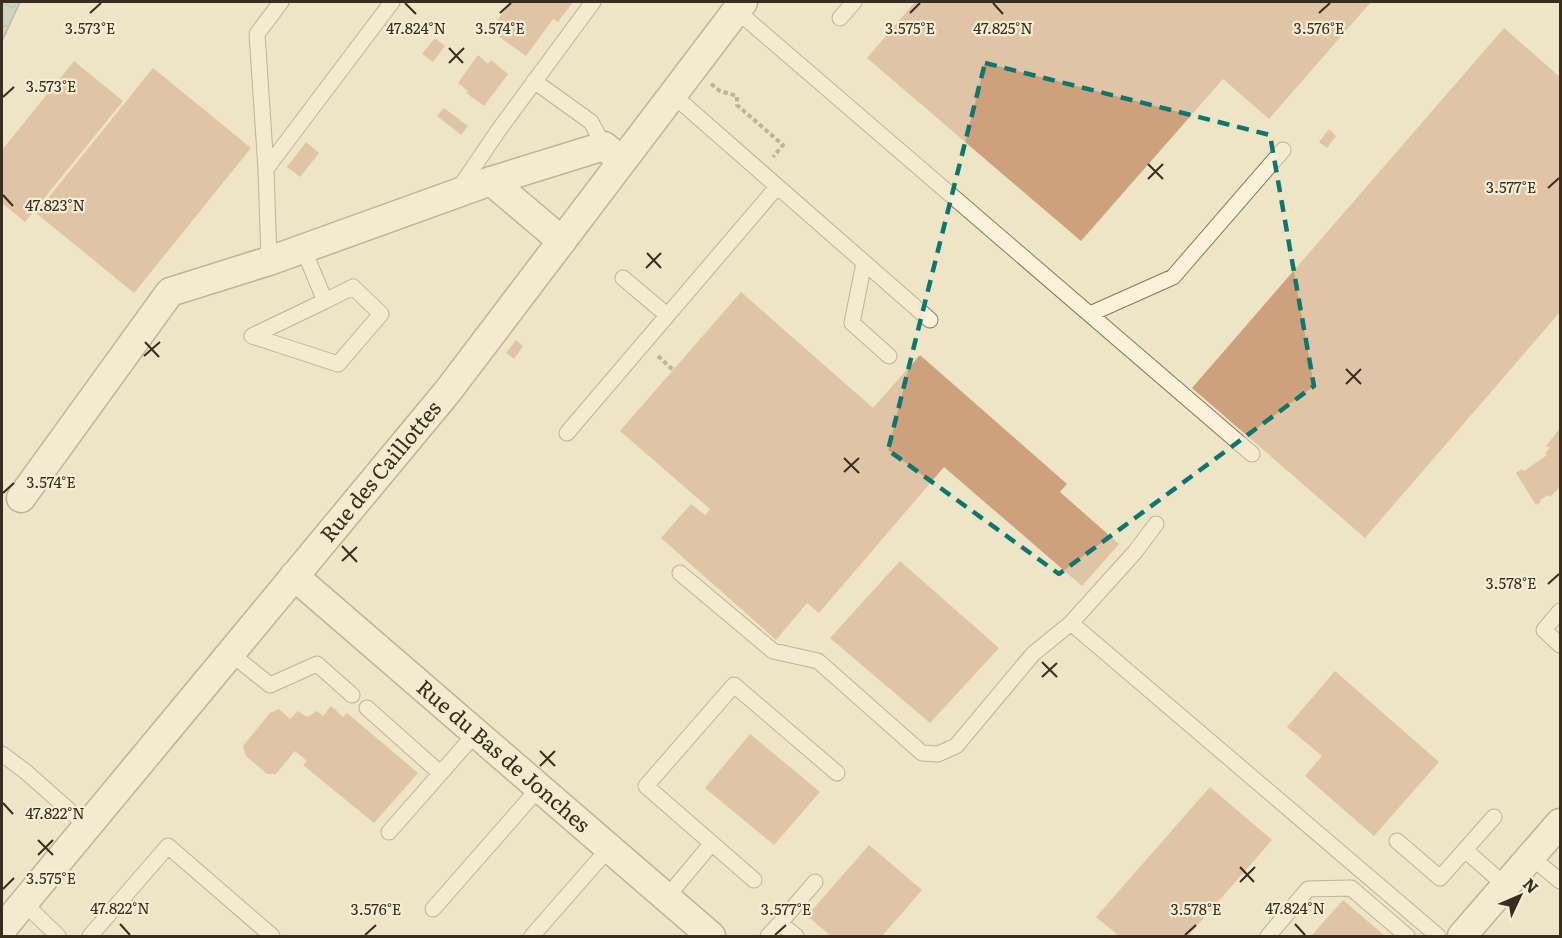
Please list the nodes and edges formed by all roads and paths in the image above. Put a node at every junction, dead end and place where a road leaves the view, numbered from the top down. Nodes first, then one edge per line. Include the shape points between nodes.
1 (281, 2) edge
2 (392, 2) edge
3 (593, 2) edge
4 (854, 2) edge
5 (740, 6) edge
6 (840, 18) dead end
7 (534, 81) junction
8 (711, 84) dead end
9 (673, 95) junction
10 (1283, 150) dead end
11 (613, 153) junction
12 (767, 165) dead end
13 (266, 170) junction
14 (490, 181) junction
15 (777, 187) junction
16 (456, 193) junction
17 (562, 241) junction
18 (303, 248) junction
19 (269, 261) junction
20 (864, 263) junction
21 (623, 278) dead end
22 (325, 301) junction
23 (1090, 314) junction
24 (667, 315) junction
25 (930, 320) dead end
26 (889, 356) dead end
27 (567, 433) dead end
28 (1252, 454) dead end
29 (21, 498) dead end
30 (1156, 524) dead end
31 (680, 573) dead end
32 (294, 576) junction
33 (1560, 610) edge
34 (1071, 623) junction
35 (1560, 645) edge
36 (230, 653) junction
37 (352, 695) dead end
38 (367, 708) dead end
39 (476, 733) junction
40 (2, 754) edge
41 (837, 772) dead end
42 (440, 773) junction
43 (540, 788) junction
44 (1494, 817) dead end
45 (1560, 823) edge
46 (87, 826) junction
47 (389, 832) dead end
48 (1397, 841) dead end
49 (712, 843) junction
50 (609, 848) junction
51 (1466, 850) junction
52 (1531, 857) junction
53 (754, 880) dead end
54 (1560, 881) edge
55 (815, 882) dead end
56 (1506, 886) junction
57 (666, 898) junction
58 (24, 903) junction
59 (433, 909) dead end
60 (780, 923) junction
61 (2, 929) edge
62 (58, 936) edge
63 (90, 936) edge
64 (272, 936) edge
65 (532, 936) edge
66 (711, 936) edge
67 (768, 936) edge
68 (796, 936) edge
69 (1268, 936) edge
70 (1407, 936) edge
71 (1438, 936) edge
72 (1462, 936) edge

1 - 13 lane via 257,34
2 - 13 lane
3 - 7 lane
4 - 6 lane
5 - 9 street, Rue des Caillottes
5 - 23 lane
7 - 11 lane via 591,122
7 - 16 lane
8 - 12 path via 737,96 737,105 783,145
9 - 11 street, Rue des Caillottes
9 - 15 lane
10 - 23 lane via 1173,277
11 - 14 street
11 - 17 street, Rue des Caillottes
13 - 19 lane
14 - 16 street
14 - 17 street
15 - 20 lane
15 - 24 lane
16 - 18 street
17 - 32 street, Rue des Caillottes via 448,390
18 - 19 street
18 - 22 lane
19 - 29 street via 170,292
20 - 25 lane
20 - 26 lane via 852,323
21 - 24 lane
22 - 22 lane via 353,287 381,314 338,364 252,336
23 - 28 lane
24 - 27 lane
30 - 34 lane
31 - 34 lane via 773,651 818,661 922,753 938,754 956,746 1033,654
32 - 36 street, Rue des Caillottes
32 - 39 street, Rue du Bas de Jonches
33 - 35 lane via 1544,630
34 - 71 lane
36 - 37 lane via 270,685 317,664
36 - 46 street, Rue des Caillottes
38 - 42 lane
39 - 42 lane
39 - 43 street, Rue du Bas de Jonches
40 - 46 lane
41 - 49 lane via 734,685 646,786
42 - 47 lane
43 - 50 street, Rue du Bas de Jonches
43 - 59 lane
44 - 51 lane
45 - 52 street
46 - 58 street, Rue des Caillottes
48 - 51 lane via 1440,878
49 - 53 lane
49 - 57 lane
50 - 57 street, Rue du Bas de Jonches
50 - 65 lane
51 - 56 lane
52 - 54 lane
52 - 56 street
55 - 60 lane
56 - 72 street
57 - 66 street, Rue du Bas de Jonches
58 - 61 street, Rue des Caillottes
58 - 62 lane
60 - 67 lane
60 - 68 lane
63 - 64 lane via 168,846
69 - 70 lane via 1308,889 1351,888

